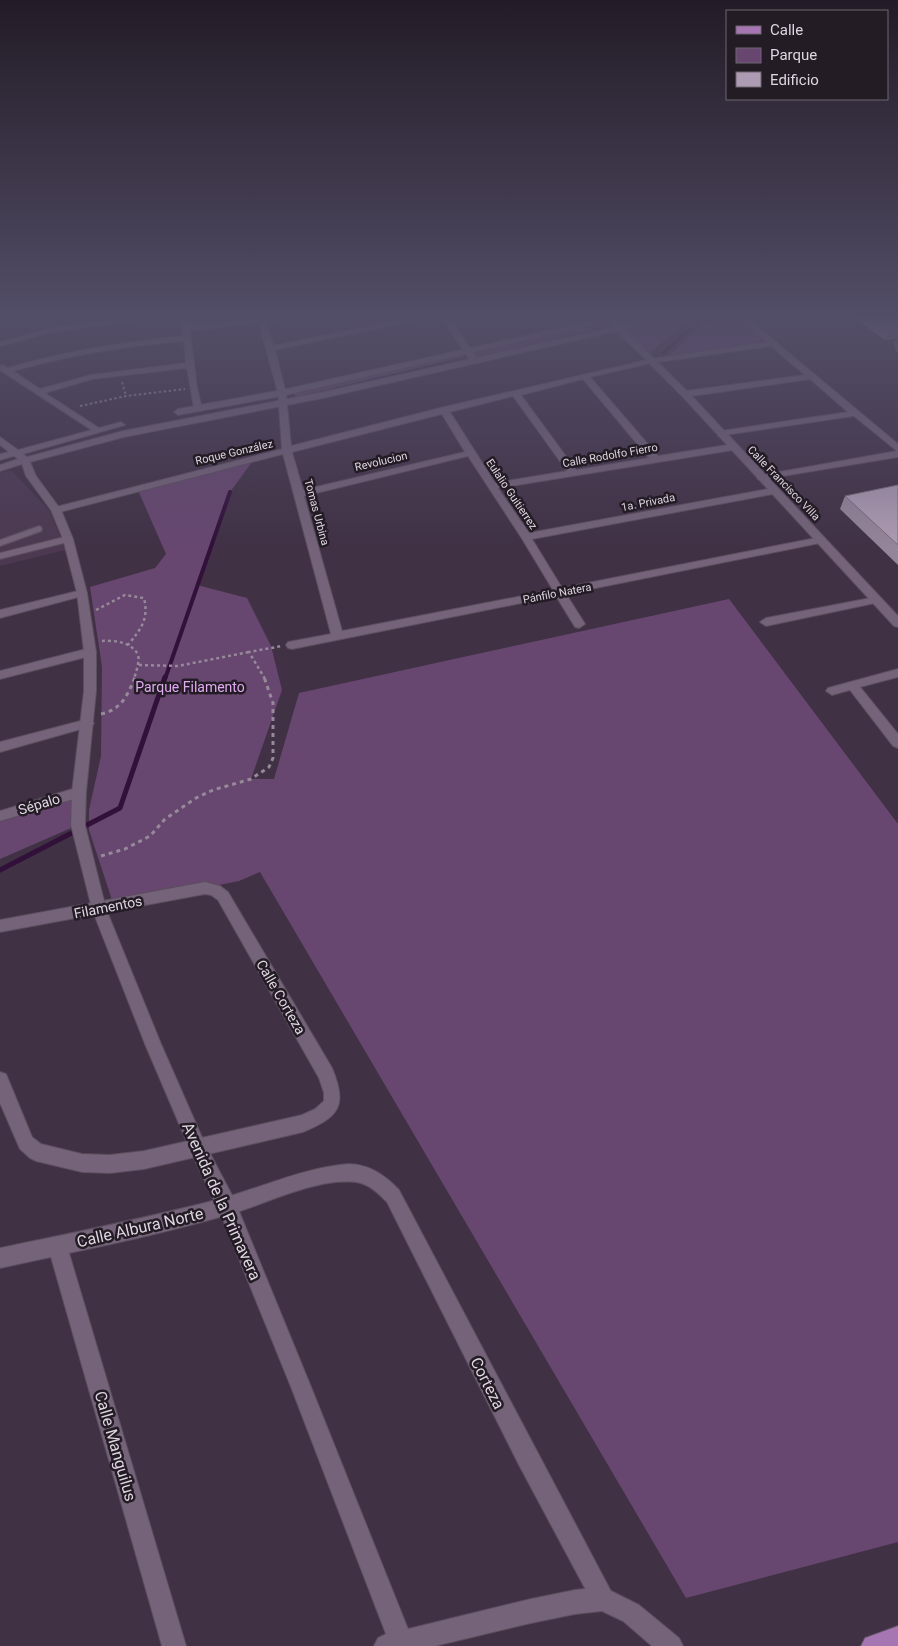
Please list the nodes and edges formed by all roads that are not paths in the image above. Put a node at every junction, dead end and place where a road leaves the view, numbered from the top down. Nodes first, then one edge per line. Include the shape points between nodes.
1 (42, 395) edge
2 (195, 395) edge
3 (272, 395) edge
4 (282, 395) edge
5 (319, 395) edge
6 (507, 395) edge
7 (516, 395) edge
8 (601, 395) edge
9 (686, 395) edge
10 (835, 395) edge
11 (282, 403) junction
12 (198, 408) junction
13 (444, 410) junction
14 (856, 413) junction
15 (170, 414) dead end
16 (133, 422) dead end
17 (96, 430) junction
18 (721, 434) junction
19 (0, 440) edge
20 (733, 447) junction
21 (898, 449) edge
22 (287, 451) junction
23 (17, 452) junction
24 (470, 453) junction
25 (898, 454) edge
26 (654, 458) junction
27 (25, 460) junction
28 (1, 464) edge
29 (573, 472) junction
30 (31, 476) junction
31 (762, 478) junction
32 (492, 486) junction
33 (773, 491) junction
34 (299, 494) junction
35 (56, 510) junction
36 (39, 529) dead end
37 (526, 537) junction
38 (68, 539) junction
39 (821, 540) junction
40 (0, 543) edge
41 (0, 556) edge
42 (559, 592) junction
43 (82, 593) junction
44 (876, 600) junction
45 (0, 614) edge
46 (766, 622) dead end
47 (898, 623) edge
48 (579, 624) dead end
49 (337, 635) junction
50 (292, 645) road end
51 (90, 647) junction
52 (898, 673) edge
53 (0, 675) edge
54 (852, 685) junction
55 (832, 691) dead end
56 (88, 719) junction
57 (898, 743) edge
58 (0, 747) edge
59 (79, 792) junction
60 (0, 816) edge
61 (215, 890) joint
62 (99, 909) junction
63 (0, 926) edge
64 (0, 1080) edge
65 (201, 1155) junction
66 (365, 1174) joint
67 (224, 1201) junction
68 (58, 1246) junction
69 (0, 1258) edge
70 (603, 1599) junction
71 (898, 1638) edge
72 (393, 1644) edge
73 (174, 1646) edge
74 (671, 1646) edge
75 (873, 1646) edge

1 - 17 street
2 - 12 street
3 - 12 street
4 - 11 street, Tomas Urbina
5 - 11 street
6 - 13 street, Roque González
7 - 29 street
8 - 26 street
9 - 18 street, Calle Francisco Villa
10 - 14 street
11 - 22 street, Tomas Urbina
11 - 27 street via 160,425
12 - 15 street
13 - 22 street, Roque González
13 - 24 street, Eulalio Guitierrez
14 - 18 street
14 - 21 street
16 - 17 street
17 - 23 street
18 - 20 street, Calle Francisco Villa
19 - 23 street, Avenida de la Primavera
20 - 26 street, Calle Rodolfo Fierro
20 - 31 street, Calle Francisco Villa
22 - 34 street, Tomas Urbina
22 - 35 street, Roque González
23 - 27 street, Avenida de la Primavera
23 - 28 street
24 - 32 street, Eulalio Guitierrez
24 - 34 street, Revolucion
25 - 31 street
26 - 29 street, Calle Rodolfo Fierro
27 - 28 street
27 - 30 street, Avenida de la Primavera
28 - 30 street
29 - 32 street, Calle Rodolfo Fierro
30 - 35 street, Avenida de la Primavera
31 - 33 street, Calle Francisco Villa
32 - 37 street, Eulalio Guitierrez
33 - 37 street, 1a. Privada
33 - 39 street, Calle Francisco Villa
34 - 49 street, Tomas Urbina
35 - 38 street, Avenida de la Primavera
36 - 40 lane
37 - 42 street, Eulalio Guitierrez
38 - 41 street
38 - 43 street, Avenida de la Primavera
39 - 42 street, Pánfilo Natera
39 - 44 street, Calle Francisco Villa
42 - 48 street, Eulalio Guitierrez
42 - 49 street, Pánfilo Natera
43 - 45 street
43 - 51 street, Avenida de la Primavera
44 - 46 street
44 - 47 street, Calle Francisco Villa
49 - 50 street, Pánfilo Natera
51 - 53 street
51 - 56 street, Avenida de la Primavera
52 - 54 street
54 - 55 street
54 - 57 street
56 - 58 street
56 - 59 street, Avenida de la Primavera
59 - 60 street, Sépalo
59 - 62 street, Avenida de la Primavera via 78,825
61 - 62 street, Filamentos via 205,888
61 - 65 street, Calle Corteza via 223,896 326,1074 334,1098 320,1116
62 - 63 street, Filamentos
62 - 65 street, Avenida de la Primavera
64 - 65 street via 18,1130 36,1152 82,1163 110,1164
65 - 67 street, Avenida de la Primavera
66 - 67 street, Calle Albura Norte via 328,1174
66 - 70 street, Corteza via 381,1183 393,1196 526,1457
67 - 68 street, Calle Albura Norte
67 - 72 street, Avenida de la Primavera via 301,1387
68 - 69 street, Calle Albura Norte
68 - 73 street, Calle Manguilus
70 - 72 street, Avenida de la Primavera via 531,1610
70 - 74 street via 631,1613
71 - 75 main road

